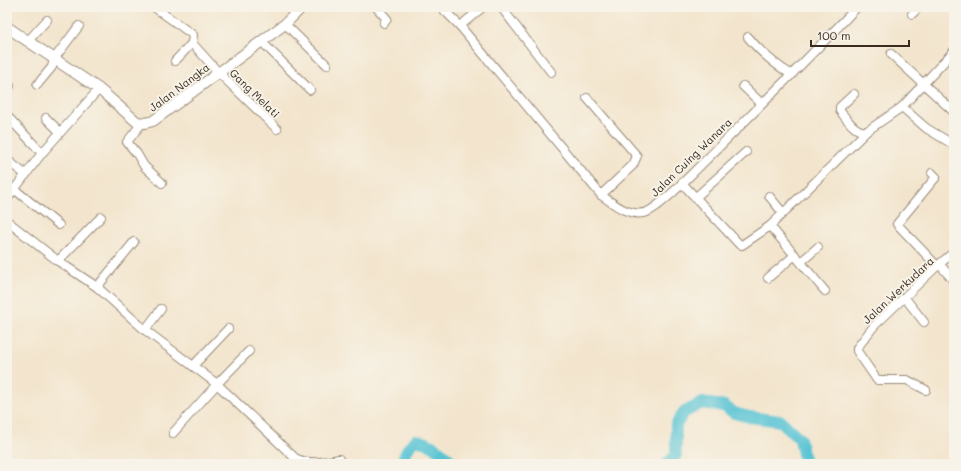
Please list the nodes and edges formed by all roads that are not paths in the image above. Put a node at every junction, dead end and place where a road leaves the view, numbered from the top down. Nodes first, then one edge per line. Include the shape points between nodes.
1 (154, 7) edge
2 (302, 7) edge
3 (376, 7) edge
4 (441, 7) edge
5 (483, 7) edge
6 (501, 7) edge
7 (857, 7) edge
8 (918, 7) edge
9 (912, 14) dead end
10 (47, 20) dead end
11 (384, 23) dead end
12 (285, 24) junction
13 (79, 26) dead end
14 (460, 26) junction
15 (7, 27) edge
16 (748, 37) dead end
17 (28, 41) junction
18 (261, 41) junction
19 (192, 43) junction
20 (954, 51) edge
21 (890, 54) dead end
22 (54, 59) junction
23 (175, 61) dead end
24 (327, 65) dead end
25 (218, 72) junction
26 (552, 72) dead end
27 (792, 75) junction
28 (923, 84) junction
29 (38, 85) dead end
30 (743, 86) dead end
31 (99, 88) junction
32 (310, 90) dead end
33 (854, 94) dead end
34 (587, 98) dead end
35 (762, 104) junction
36 (902, 107) junction
37 (954, 112) edge
38 (7, 116) edge
39 (46, 118) dead end
40 (142, 122) junction
41 (277, 128) dead end
42 (867, 131) junction
43 (60, 132) junction
44 (954, 145) edge
45 (746, 152) dead end
46 (42, 153) junction
47 (7, 160) edge
48 (932, 173) dead end
49 (26, 175) junction
50 (162, 183) dead end
51 (682, 183) junction
52 (14, 189) junction
53 (601, 195) junction
54 (769, 196) dead end
55 (7, 198) edge
56 (695, 198) junction
57 (783, 213) junction
58 (101, 217) dead end
59 (7, 221) edge
60 (59, 225) dead end
61 (770, 226) junction
62 (134, 242) dead end
63 (818, 247) dead end
64 (954, 252) edge
65 (795, 255) junction
66 (58, 261) junction
67 (801, 262) junction
68 (938, 265) junction
69 (768, 278) dead end
70 (954, 281) edge
71 (97, 287) junction
72 (825, 290) dead end
73 (905, 298) junction
74 (161, 309) dead end
75 (924, 322) dead end
76 (228, 329) dead end
77 (145, 330) junction
78 (249, 351) dead end
79 (193, 366) junction
80 (217, 384) junction
81 (926, 390) dead end
82 (173, 433) dead end
83 (339, 459) dead end

1 - 19 street, Gang Melati via 193,36
2 - 12 street, Jalan Nangka
3 - 11 street via 387,19
4 - 14 street, Jalan Cuing Wanara
5 - 14 street
6 - 26 street
7 - 27 street, Jalan Cuing Wanara
8 - 9 street
10 - 17 street
12 - 18 street, Jalan Nangka
12 - 24 street
13 - 22 street
14 - 53 street, Jalan Cuing Wanara
15 - 17 street, Jalan Nangka
16 - 27 street via 769,60
17 - 22 street, Jalan Nangka
18 - 25 street, Jalan Nangka
18 - 32 street
19 - 23 street
19 - 25 street, Gang Melati
20 - 28 street
21 - 28 street
22 - 29 street via 52,67
22 - 31 street, Jalan Nangka
25 - 40 street, Jalan Nangka via 153,121
25 - 41 street, Gang Melati
27 - 35 street, Jalan Cuing Wanara
28 - 36 street
28 - 37 street
30 - 35 street
31 - 40 street, Jalan Nangka via 137,122
31 - 43 street
33 - 42 street via 840,107 840,111 856,129
34 - 53 street via 637,156 634,165
35 - 51 street, Jalan Cuing Wanara
36 - 42 street
36 - 44 street via 926,128
38 - 46 street
39 - 43 street
40 - 50 street via 127,142 144,166
42 - 57 street
43 - 46 street
45 - 56 street
46 - 49 street
47 - 49 street
48 - 68 street via 936,177 897,224
49 - 52 street
51 - 53 street, Jalan Cuing Wanara via 655,208 641,213 625,210
51 - 56 street
52 - 55 street
52 - 60 street
54 - 57 street
56 - 61 street via 741,245
57 - 61 street
58 - 66 street
59 - 66 street
61 - 65 street
62 - 71 street
63 - 67 street
64 - 68 street, Jalan Werkudara
65 - 67 street
65 - 69 street
66 - 71 street
67 - 72 street
68 - 70 street
68 - 73 street, Jalan Werkudara
71 - 77 street
73 - 75 street
73 - 81 street, Jalan Werkudara via 874,326 858,345 857,351 876,379 907,380
74 - 77 street
76 - 79 street
77 - 79 street
78 - 80 street
79 - 80 street
80 - 82 street
80 - 83 street via 295,458 317,463

